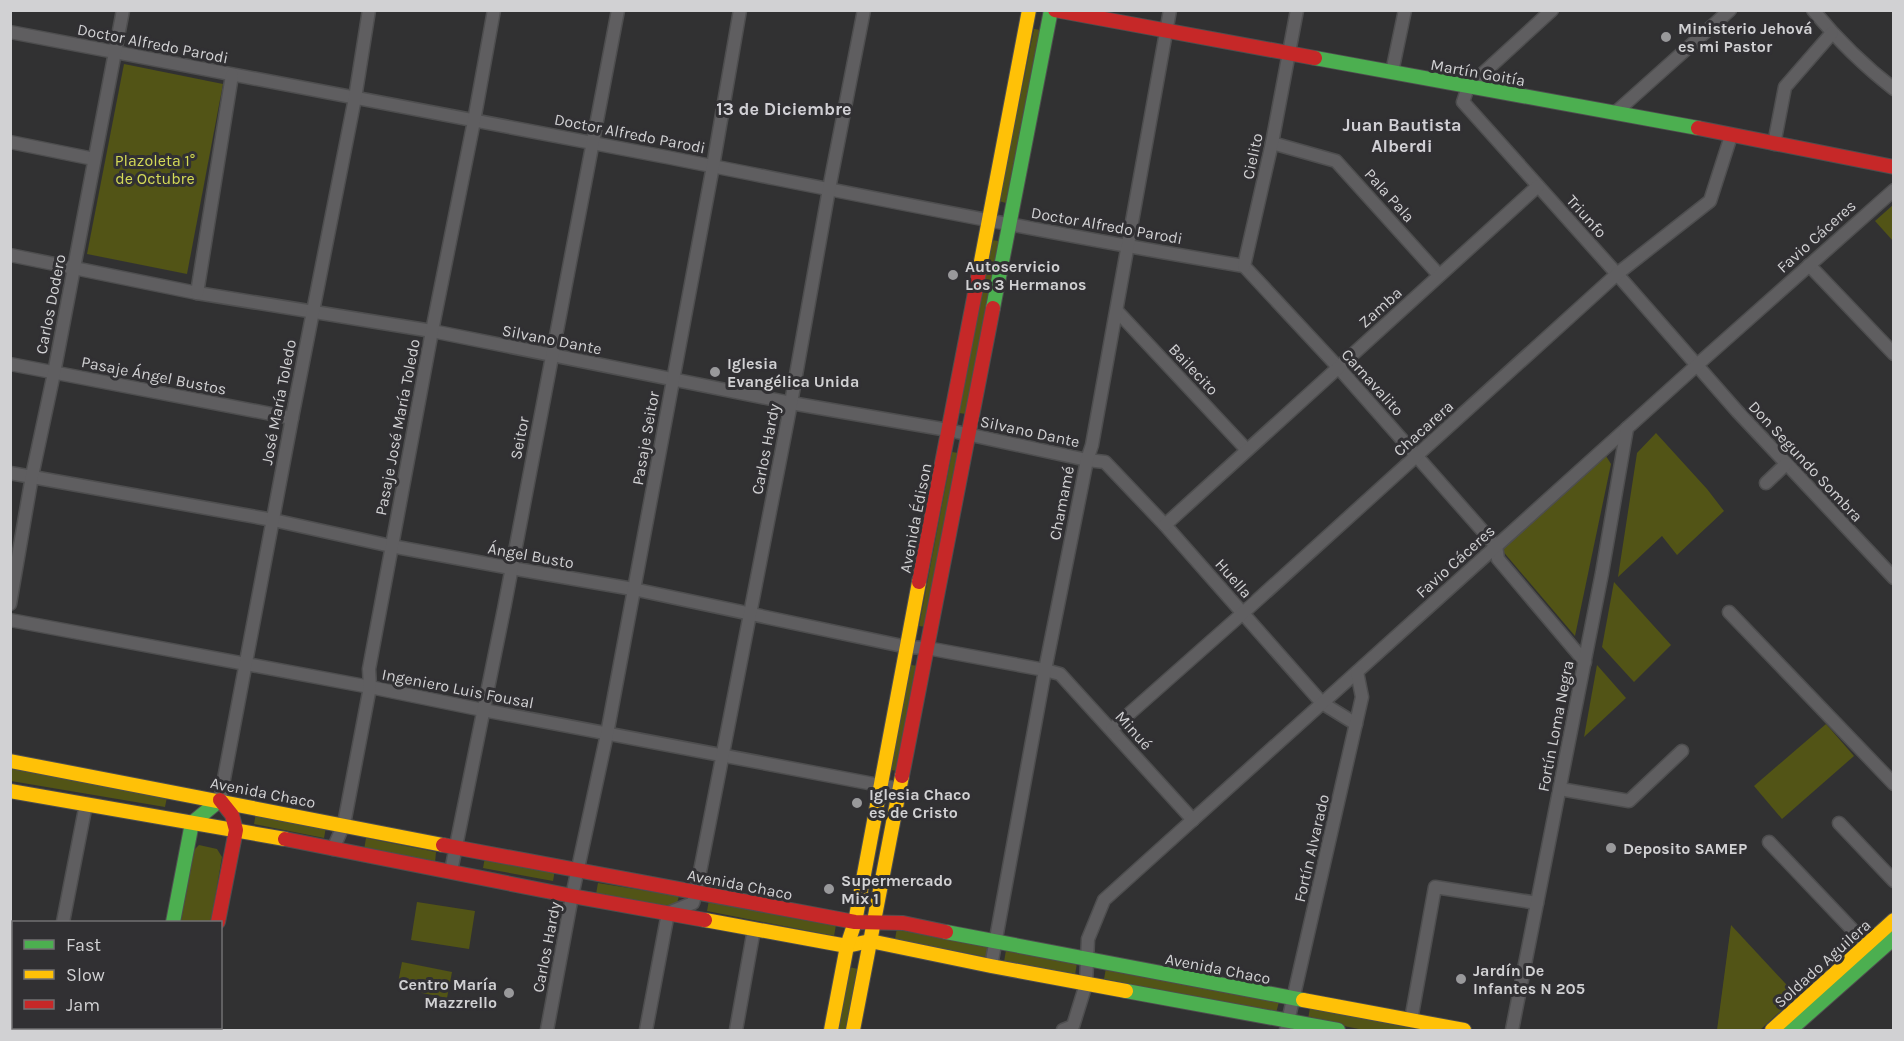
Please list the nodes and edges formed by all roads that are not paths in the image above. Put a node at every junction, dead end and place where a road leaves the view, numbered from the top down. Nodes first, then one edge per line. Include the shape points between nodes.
1 (123, 10) edge
2 (369, 10) edge
3 (494, 10) edge
4 (618, 10) edge
5 (740, 10) edge
6 (864, 10) edge
7 (1029, 10) edge
8 (1053, 10) edge
9 (1170, 10) edge
10 (1297, 10) edge
11 (1406, 10) edge
12 (1552, 10) edge
13 (1730, 10) edge
14 (1813, 10) edge
15 (1166, 29) junction
16 (10, 32) edge
17 (1832, 33) junction
18 (115, 52) junction
19 (1290, 53) junction
20 (1392, 72) junction
21 (232, 75) junction
22 (1468, 87) junction
23 (1893, 89) edge
24 (355, 98) junction
25 (1616, 112) junction
26 (474, 121) junction
27 (1731, 136) junction
28 (10, 142) edge
29 (592, 142) junction
30 (1272, 143) junction
31 (1774, 144) junction
32 (94, 159) junction
33 (713, 166) junction
34 (1893, 167) edge
35 (1538, 186) junction
36 (829, 189) junction
37 (1893, 190) edge
38 (989, 220) junction
39 (1009, 224) junction
40 (1126, 246) junction
41 (10, 255) edge
42 (1809, 265) junction
43 (1244, 266) junction
44 (74, 268) junction
45 (1617, 274) junction
46 (1439, 275) junction
47 (197, 292) junction
48 (313, 311) junction
49 (1117, 311) junction
50 (432, 331) junction
51 (1893, 354) edge
52 (552, 356) junction
53 (10, 364) edge
54 (1697, 365) junction
55 (1338, 367) junction
56 (54, 373) junction
57 (672, 380) junction
58 (791, 403) junction
59 (292, 418) junction
60 (1627, 428) junction
61 (948, 430) junction
62 (968, 435) junction
63 (1247, 450) junction
64 (1417, 456) junction
65 (1086, 460) junction
66 (1786, 464) junction
67 (10, 472) edge
68 (32, 476) junction
69 (1766, 483) dead end
70 (273, 520) junction
71 (1165, 525) junction
72 (391, 546) junction
73 (1496, 546) junction
74 (511, 568) junction
75 (1893, 578) edge
76 (633, 590) junction
77 (10, 604) edge
78 (1729, 612) dead end
79 (1243, 613) junction
80 (750, 615) junction
81 (10, 620) edge
82 (907, 647) junction
83 (927, 648) junction
84 (1585, 662) junction
85 (246, 664) junction
86 (1045, 670) junction
87 (1357, 672) junction
88 (370, 687) junction
89 (1322, 704) junction
90 (483, 710) junction
91 (1356, 724) junction
92 (1112, 729) junction
93 (607, 734) junction
94 (1682, 751) dead end
95 (722, 755) junction
96 (10, 762) edge
97 (1893, 784) edge
98 (881, 786) junction
99 (900, 789) junction
100 (1560, 789) junction
101 (10, 791) edge
102 (220, 800) junction
103 (86, 804) junction
104 (1193, 820) junction
105 (192, 823) junction
106 (1839, 823) dead end
107 (344, 824) junction
108 (237, 830) junction
109 (1769, 842) dead end
110 (456, 847) junction
111 (333, 849) junction
112 (577, 870) junction
113 (451, 871) junction
114 (1893, 881) edge
115 (696, 892) junction
116 (572, 896) junction
117 (1538, 903) junction
118 (668, 913) junction
119 (1893, 920) edge
120 (63, 921) edge
121 (173, 921) edge
122 (218, 921) edge
123 (873, 921) junction
124 (855, 922) junction
125 (754, 929) junction
126 (1893, 938) edge
127 (870, 941) junction
128 (995, 942) junction
129 (1867, 945) junction
130 (847, 946) junction
131 (1087, 960) junction
132 (991, 966) junction
133 (1086, 984) junction
134 (1293, 999) junction
135 (1412, 1020) junction
136 (1287, 1026) edge
137 (1070, 1029) edge
138 (547, 1030) edge
139 (646, 1030) edge
140 (736, 1030) edge
141 (831, 1030) edge
142 (853, 1030) edge
143 (1338, 1030) edge
144 (1464, 1030) edge
145 (1512, 1030) edge
146 (1772, 1030) edge
147 (1790, 1030) edge

1 - 18 street, Carlos Dodero
2 - 24 street, José María Toledo
3 - 26 street, Pasaje José María Toledo
4 - 29 street, Seitor
5 - 33 street, Pasaje Seitor
6 - 36 street, Carlos Hardy
7 - 38 main road, Avenida Édison
8 - 15 main road, Martín Goitía
8 - 39 main road
9 - 15 street, Chamamé
10 - 19 street, Cielito
11 - 20 street
12 - 22 street
13 - 25 street
14 - 17 street
15 - 19 main road, Martín Goitía
15 - 40 street, Chamamé
16 - 18 street, Doctor Alfredo Parodi
17 - 23 street
17 - 31 street via 1785,87
18 - 21 street, Doctor Alfredo Parodi
18 - 32 street, Carlos Dodero
19 - 20 main road, Martín Goitía
19 - 30 street, Cielito
20 - 22 main road, Martín Goitía
21 - 24 street, Doctor Alfredo Parodi
21 - 47 street
22 - 25 main road, Martín Goitía
22 - 35 street, Triunfo via 1462,102
24 - 26 street, Doctor Alfredo Parodi
24 - 48 street, José María Toledo
25 - 27 main road, Martín Goitía
26 - 29 street, Doctor Alfredo Parodi
26 - 50 street, Pasaje José María Toledo
27 - 31 main road, Martín Goitía
27 - 45 street, Chacarera via 1710,201
28 - 32 street
29 - 33 street, Doctor Alfredo Parodi
29 - 52 street, Seitor
30 - 43 street, Cielito
30 - 46 street, Pala Pala via 1336,160
31 - 34 main road, Martín Goitía
32 - 44 street, Carlos Dodero
33 - 36 street, Doctor Alfredo Parodi
33 - 57 street, Pasaje Seitor
35 - 45 street, Triunfo
35 - 46 street, Zamba
36 - 38 street, Doctor Alfredo Parodi
36 - 58 street, Carlos Hardy
37 - 42 street, Favio Cáceres
38 - 39 street, Doctor Alfredo Parodi
38 - 61 main road, Avenida Édison
39 - 40 street, Doctor Alfredo Parodi
39 - 62 main road
40 - 43 street, Doctor Alfredo Parodi
40 - 49 street, Chamamé
41 - 44 street, Silvano Dante
42 - 51 street
42 - 54 street, Favio Cáceres
43 - 55 street, Carnavalito
44 - 47 street, Silvano Dante
44 - 56 street, Carlos Dodero
45 - 54 street, Triunfo
45 - 64 street, Chacarera
46 - 55 street, Zamba
47 - 48 street, Silvano Dante
48 - 50 street, Silvano Dante
48 - 59 street, José María Toledo
49 - 63 street, Bailecito
49 - 65 street, Chamamé
50 - 52 street, Silvano Dante
50 - 72 street, Pasaje José María Toledo
52 - 57 street, Silvano Dante
52 - 74 street, Seitor
53 - 56 street, Pasaje Ángel Bustos
54 - 60 street, Favio Cáceres
54 - 66 street, Don Segundo Sombra
55 - 63 street, Zamba
55 - 64 street, Carnavalito
56 - 59 street, Pasaje Ángel Bustos
56 - 68 street, Carlos Dodero
57 - 58 street, Silvano Dante
57 - 76 street, Pasaje Seitor
58 - 61 street, Silvano Dante
58 - 80 street, Carlos Hardy
59 - 70 street, José María Toledo
60 - 73 street, Favio Cáceres
60 - 84 street, Fortín Loma Negra
61 - 62 street, Silvano Dante
61 - 82 main road, Avenida Édison
62 - 65 street, Silvano Dante
62 - 83 main road
63 - 71 street, Zamba
64 - 73 street, Carnavalito
64 - 79 street, Chacarera
65 - 71 street, Huella via 1105,462
65 - 86 street, Chamamé
66 - 69 street
66 - 75 street, Don Segundo Sombra
67 - 68 street, Ángel Busto
68 - 70 street, Ángel Busto
68 - 77 street, Carlos Dodero
70 - 72 street, Ángel Busto
70 - 85 street, José María Toledo
71 - 79 street, Huella
72 - 74 street, Ángel Busto
72 - 88 street, Pasaje José María Toledo via 369,669
73 - 84 street, Carnavalito via 1498,559
73 - 87 street, Favio Cáceres
74 - 76 street, Ángel Busto
74 - 90 street, Seitor
76 - 80 street, Ángel Busto
76 - 93 street, Pasaje Seitor
78 - 97 street
79 - 89 street, Huella
79 - 92 street, Chacarera
80 - 82 street, Ángel Busto
80 - 95 street, Carlos Hardy
81 - 85 street, Ingeniero Luis Fousal
82 - 83 street, Ángel Busto
82 - 98 main road, Avenida Édison
83 - 86 street, Ángel Busto
83 - 99 main road
84 - 100 street, Fortín Loma Negra
85 - 88 street, Ingeniero Luis Fousal
85 - 102 street, José María Toledo
86 - 92 street, Minué via 1060,674
86 - 128 street, Chamamé
87 - 89 street, Favio Cáceres
87 - 91 street, Fortín Alvarado via 1362,697
88 - 90 street, Ingeniero Luis Fousal
88 - 107 street, Pasaje José María Toledo
89 - 91 street, Huella
89 - 104 street, Favio Cáceres
90 - 93 street, Ingeniero Luis Fousal
90 - 110 street, Seitor
91 - 134 street, Fortín Alvarado
92 - 104 street, Minué
93 - 95 street, Ingeniero Luis Fousal
93 - 112 street, Pasaje Seitor
94 - 100 street via 1629,801
95 - 98 street, Ingeniero Luis Fousal
95 - 115 street, Carlos Hardy
96 - 102 main road, Avenida Chaco
98 - 99 street, Ingeniero Luis Fousal
98 - 124 main road, Avenida Édison
99 - 123 main road
100 - 117 street, Fortín Loma Negra
101 - 103 main road
102 - 105 main road
102 - 107 main road, Avenida Chaco
102 - 108 main road via 232,815
103 - 105 main road
103 - 120 street
104 - 131 street, Favio Cáceres via 1104,900 1088,939
105 - 108 main road
105 - 121 main road
106 - 114 street
107 - 110 main road, Avenida Chaco
107 - 111 street, Pasaje José María Toledo
108 - 111 main road
108 - 122 main road
109 - 129 street
110 - 112 main road, Avenida Chaco
110 - 113 street, Seitor
111 - 113 main road
112 - 115 main road, Avenida Chaco
112 - 116 street, Carlos Hardy
113 - 116 main road
115 - 118 street via 693,903
115 - 124 main road, Avenida Chaco
116 - 118 main road
116 - 138 street, Carlos Hardy
117 - 135 street via 1435,887
117 - 145 street, Fortín Loma Negra
118 - 125 main road
118 - 139 street
119 - 129 main road, Soldado Aguilera
123 - 124 main road, Avenida Chaco
123 - 127 main road
123 - 128 main road, Avenida Chaco via 903,923
124 - 130 main road, Avenida Édison
125 - 130 main road
125 - 140 street
126 - 147 main road, Soldado Aguilera
127 - 130 main road
127 - 132 main road
127 - 142 main road
128 - 131 main road, Avenida Chaco
128 - 132 street, Chamamé
129 - 146 main road, Soldado Aguilera
130 - 141 main road, Avenida Édison
131 - 133 street, Favio Cáceres
131 - 134 main road, Avenida Chaco
132 - 133 main road
133 - 136 main road
133 - 137 street, Favio Cáceres
134 - 135 main road, Avenida Chaco
134 - 136 street, Fortín Alvarado
135 - 144 main road, Avenida Chaco
136 - 143 main road

